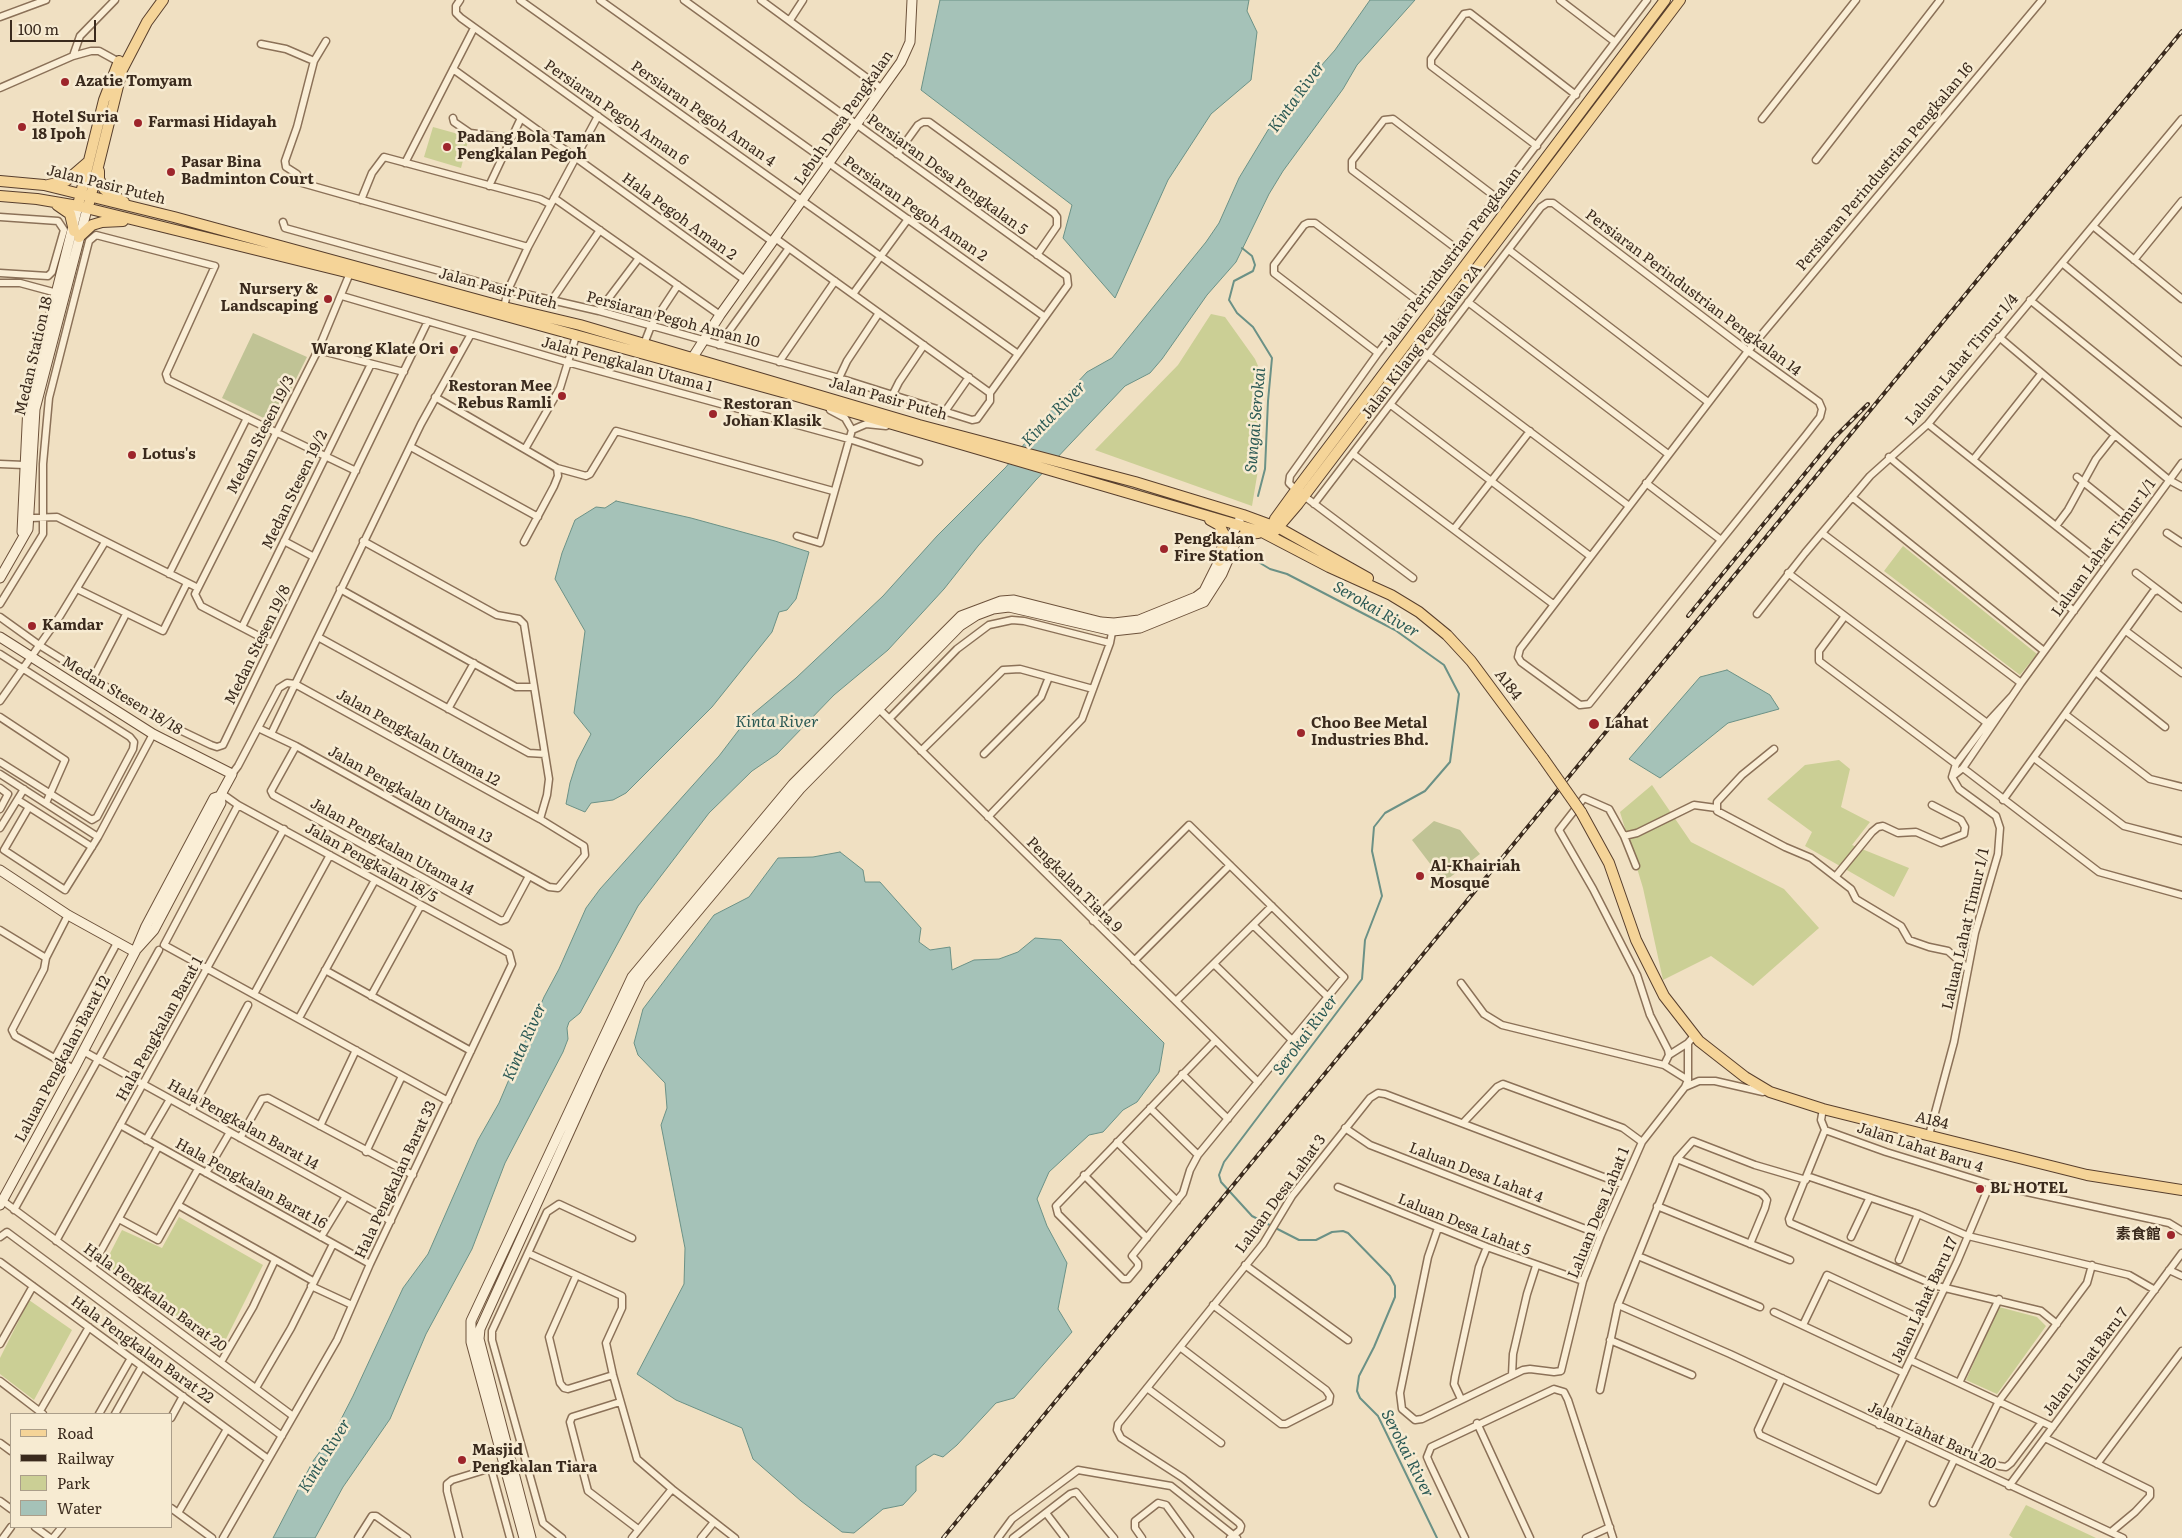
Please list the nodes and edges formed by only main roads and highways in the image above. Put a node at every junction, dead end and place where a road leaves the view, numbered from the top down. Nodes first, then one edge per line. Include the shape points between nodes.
1 (158, 0) edge
2 (163, 0) edge
3 (1666, 0) edge
4 (1680, 0) edge
5 (120, 66) junction
6 (1548, 154) junction
7 (1557, 161) junction
8 (94, 163) junction
9 (0, 181) edge
10 (44, 185) junction
11 (0, 196) edge
12 (86, 196) junction
13 (46, 200) junction
14 (83, 208) junction
15 (137, 209) junction
16 (134, 220) junction
17 (545, 316) junction
18 (576, 336) junction
19 (646, 355) junction
20 (693, 357) junction
21 (744, 382) junction
22 (983, 447) junction
23 (1080, 472) junction
24 (1299, 496) junction
25 (1150, 498) junction
26 (1194, 500) junction
27 (1186, 509) junction
28 (1281, 510) junction
29 (1256, 520) junction
30 (1241, 522) junction
31 (1270, 530) junction
32 (1236, 542) road end
33 (1307, 543) junction
34 (1219, 561) road end
35 (1391, 595) junction
36 (2182, 1190) edge

1 - 5 main road via 143,20
2 - 5 main road
3 - 6 main road, Jalan Perindustrian Pengkalan
4 - 7 main road, Jalan Perindustrian Pengkalan
5 - 8 main road, Medan Station 18
6 - 7 main road
6 - 24 main road, Jalan Perindustrian Pengkalan via 1406,342
7 - 24 main road, Jalan Perindustrian Pengkalan
8 - 10 main road via 66,181
8 - 12 main road, Medan Station 18
8 - 15 main road via 104,189
9 - 10 main road, Jalan Pasir Puteh
10 - 12 main road, Jalan Pasir Puteh
11 - 13 main road, Jalan Pasir Puteh
12 - 14 main road, Medan Station 18
12 - 15 main road, Jalan Pasir Puteh
13 - 14 main road, Jalan Pasir Puteh
13 - 16 main road via 70,214 76,234 102,222
14 - 16 main road, Jalan Pasir Puteh
15 - 17 main road, Jalan Pasir Puteh
16 - 18 main road, Jalan Pasir Puteh via 350,273
17 - 18 main road via 572,330
17 - 20 main road, Jalan Pasir Puteh
18 - 19 main road, Jalan Pasir Puteh
19 - 20 main road via 681,361
19 - 21 main road, Jalan Pasir Puteh
20 - 21 main road via 699,365
20 - 22 main road, Jalan Pasir Puteh via 919,424
21 - 22 main road, Jalan Pasir Puteh via 902,428
22 - 23 main road
23 - 25 main road
23 - 26 main road
24 - 28 main road, Jalan Perindustrian Pengkalan
24 - 31 main road, Jalan Perindustrian Pengkalan
24 - 33 main road via 1292,514 1292,525
25 - 26 main road via 1157,495
25 - 27 main road
26 - 30 main road
27 - 30 main road
27 - 34 main road via 1223,530 1226,540
28 - 29 main road
28 - 31 main road, Jalan Perindustrian Pengkalan
29 - 30 main road
29 - 31 main road
30 - 31 main road
31 - 32 main road via 1245,534
31 - 33 main road
31 - 35 main road via 1329,567
33 - 35 main road
35 - 36 main road, A184, bridge via 1419,612 1476,666 1581,812 1609,863 1654,980 1691,1039 1764,1089 1784,1098 2087,1175

